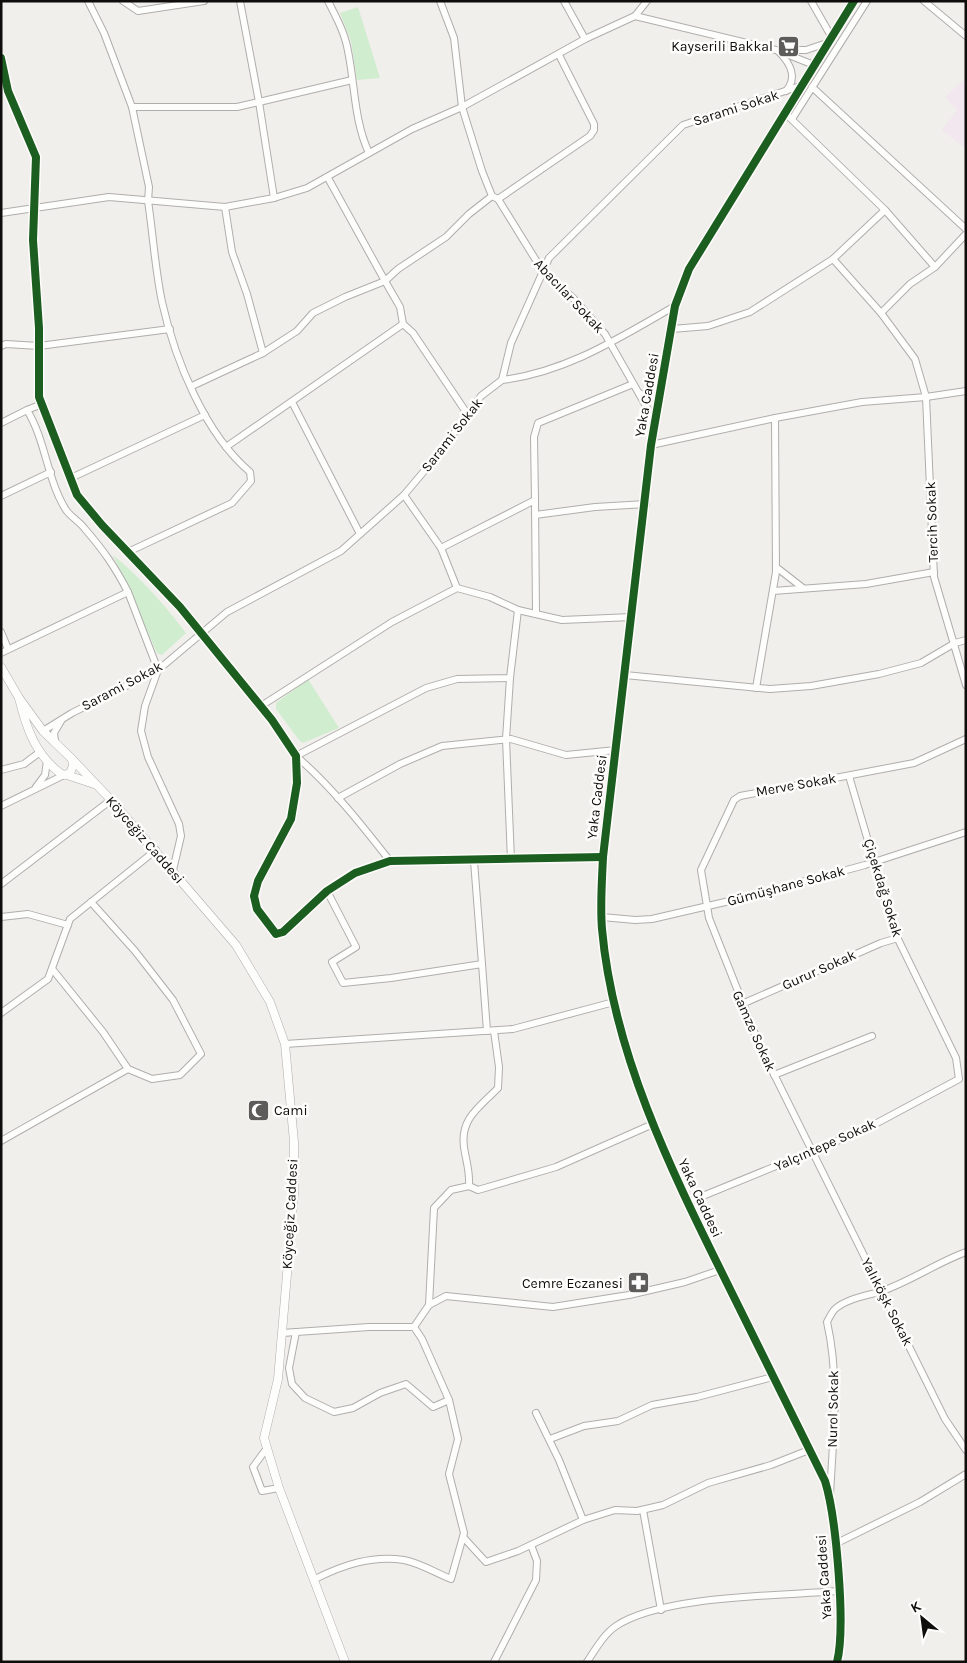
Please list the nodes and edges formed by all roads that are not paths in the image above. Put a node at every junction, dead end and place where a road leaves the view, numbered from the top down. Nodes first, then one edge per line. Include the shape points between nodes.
1 (88, 1) edge
2 (123, 1) edge
3 (204, 1) edge
4 (240, 1) edge
5 (328, 1) edge
6 (440, 1) edge
7 (564, 1) edge
8 (647, 1) edge
9 (811, 1) edge
10 (854, 1) edge
11 (867, 1) edge
12 (924, 1) edge
13 (635, 16) junction
14 (966, 36) edge
15 (585, 39) junction
16 (829, 40) junction
17 (776, 50) junction
18 (559, 55) junction
19 (1, 58) edge
20 (814, 65) junction
21 (352, 80) junction
22 (800, 86) junction
23 (812, 87) junction
24 (783, 93) junction
25 (259, 102) junction
26 (132, 107) junction
27 (462, 107) junction
28 (784, 112) junction
29 (792, 119) junction
30 (369, 153) junction
31 (328, 178) junction
32 (495, 197) junction
33 (274, 198) junction
34 (148, 201) junction
35 (225, 207) junction
36 (35, 208) junction
37 (885, 210) junction
38 (1, 213) edge
39 (966, 229) edge
40 (966, 234) edge
41 (833, 259) junction
42 (935, 267) junction
43 (542, 270) junction
44 (385, 281) junction
45 (675, 306) junction
46 (881, 313) junction
47 (403, 324) junction
48 (672, 328) junction
49 (170, 329) junction
50 (610, 343) junction
51 (1, 346) edge
52 (39, 346) junction
53 (263, 353) junction
54 (502, 380) junction
55 (634, 384) junction
56 (192, 386) junction
57 (966, 391) edge
58 (638, 392) junction
59 (661, 393) junction
60 (926, 397) junction
61 (292, 402) junction
62 (42, 404) junction
63 (27, 410) junction
64 (205, 415) junction
65 (468, 415) junction
66 (775, 418) junction
67 (1, 423) edge
68 (655, 431) junction
69 (651, 445) junction
70 (226, 448) junction
71 (50, 472) junction
72 (71, 478) junction
73 (404, 495) junction
74 (1, 496) edge
75 (535, 500) junction
76 (646, 504) junction
77 (536, 514) junction
78 (360, 534) junction
79 (441, 548) junction
80 (128, 552) junction
81 (776, 567) junction
82 (934, 572) junction
83 (457, 588) junction
84 (803, 588) junction
85 (774, 591) junction
86 (128, 592) junction
87 (518, 610) junction
88 (536, 614) junction
89 (632, 617) junction
90 (1, 632) edge
91 (201, 634) junction
92 (966, 640) edge
93 (955, 644) junction
94 (8, 649) junction
95 (1, 653) edge
96 (1, 667) edge
97 (158, 670) junction
98 (625, 675) junction
99 (510, 678) junction
100 (966, 685) edge
101 (756, 688) junction
102 (19, 698) junction
103 (261, 706) junction
104 (63, 718) junction
105 (43, 731) junction
106 (506, 739) junction
107 (966, 739) edge
108 (55, 741) junction
109 (34, 743) junction
110 (616, 750) junction
111 (40, 752) junction
112 (296, 756) junction
113 (72, 759) junction
114 (47, 761) junction
115 (1, 770) edge
116 (65, 775) junction
117 (849, 776) junction
118 (96, 784) junction
119 (33, 790) junction
120 (338, 798) junction
121 (111, 800) junction
122 (2, 806) edge
123 (966, 832) edge
124 (156, 850) junction
125 (603, 857) junction
126 (474, 860) junction
127 (511, 860) junction
128 (390, 861) junction
129 (874, 862) junction
130 (173, 870) junction
131 (1, 884) edge
132 (327, 891) junction
133 (91, 902) junction
134 (706, 906) junction
135 (1, 917) edge
136 (602, 917) junction
137 (68, 925) junction
138 (898, 938) junction
139 (482, 964) junction
140 (53, 970) junction
141 (614, 1002) junction
142 (742, 1004) junction
143 (1, 1013) edge
144 (490, 1031) junction
145 (872, 1036) dead end
146 (285, 1044) junction
147 (128, 1069) junction
148 (774, 1075) junction
149 (959, 1079) joint
150 (653, 1124) junction
151 (1, 1141) edge
152 (812, 1152) junction
153 (469, 1186) junction
154 (688, 1202) junction
155 (966, 1252) edge
156 (720, 1270) junction
157 (882, 1291) junction
158 (429, 1305) junction
159 (414, 1327) junction
160 (296, 1332) junction
161 (282, 1333) junction
162 (773, 1377) junction
163 (449, 1400) junction
164 (536, 1413) dead end
165 (550, 1439) junction
166 (267, 1448) junction
167 (809, 1450) junction
168 (966, 1450) edge
169 (966, 1474) edge
170 (279, 1488) junction
171 (830, 1496) junction
172 (643, 1510) junction
173 (583, 1520) junction
174 (463, 1537) junction
175 (835, 1544) junction
176 (532, 1545) junction
177 (315, 1579) junction
178 (838, 1591) junction
179 (661, 1610) junction
180 (344, 1662) edge
181 (494, 1662) edge
182 (587, 1662) edge
183 (837, 1662) edge

1 - 26 street via 104,33
2 - 3 street via 138,11
4 - 25 street
5 - 21 street via 342,29
6 - 27 street, Abacılar Sokak via 454,38
7 - 15 street
8 - 13 street
9 - 16 street
10 - 16 street, Yaka Caddesi
11 - 23 street
12 - 14 street
13 - 15 street
13 - 17 street
15 - 18 street
16 - 17 street via 806,50
16 - 20 street, Yaka Caddesi
17 - 20 street
17 - 24 street via 785,58 793,76 791,85
18 - 27 street
18 - 32 street via 594,124 594,130 590,136
19 - 36 street via 8,91 36,157
20 - 22 street, Yaka Caddesi
21 - 25 street
21 - 30 street via 362,137
22 - 24 street, Sarami Sokak
22 - 28 street, Yaka Caddesi
23 - 29 street
23 - 39 street
24 - 43 street, Sarami Sokak via 683,125 549,258
25 - 26 street via 237,107
25 - 33 street
26 - 34 street
27 - 30 street
27 - 32 street, Abacılar Sokak via 482,171
28 - 29 street
28 - 45 street, Yaka Caddesi via 689,269
29 - 37 street
30 - 31 street
31 - 33 street
31 - 44 street
32 - 43 street, Abacılar Sokak
32 - 44 street via 468,214 446,237
33 - 35 street
34 - 35 street
34 - 36 street via 109,197
34 - 49 street via 162,303
35 - 53 street via 232,252
36 - 38 street
36 - 52 street via 33,240
37 - 41 street
37 - 42 street
40 - 42 street
41 - 46 street, Tercih Sokak
41 - 48 street via 750,312 708,326
42 - 46 street via 910,284
43 - 50 street, Abacılar Sokak via 595,320
43 - 54 street, Sarami Sokak via 512,344
44 - 47 street via 400,307
44 - 53 street via 344,296 313,313 297,331
45 - 48 street, Yaka Caddesi
45 - 50 street
46 - 60 street, Tercih Sokak via 915,359
47 - 61 street
47 - 65 street via 413,333
48 - 59 street, Yaka Caddesi
49 - 52 street
49 - 56 street
50 - 54 street via 549,371
50 - 55 street, Abacılar Sokak
51 - 52 street
52 - 62 street via 39,397
53 - 56 street
54 - 65 street, Sarami Sokak via 482,396
55 - 58 street, Abacılar Sokak
55 - 75 street via 538,423 534,437
56 - 64 street
57 - 60 street
58 - 59 street via 651,398
58 - 68 street, Abacılar Sokak
59 - 68 street, Yaka Caddesi
60 - 66 street via 862,402
60 - 82 street, Tercih Sokak
61 - 70 street
61 - 78 street
62 - 63 street
62 - 72 street
63 - 67 street
63 - 71 street via 36,425
64 - 70 street
64 - 72 street
65 - 73 street, Sarami Sokak
66 - 69 street
66 - 81 street
68 - 69 street, Yaka Caddesi
69 - 76 street, Yaka Caddesi
70 - 80 street via 250,472 251,481 232,503
71 - 74 street
71 - 86 street via 67,512 113,562
72 - 80 street via 77,495
73 - 78 street, Sarami Sokak
73 - 79 street
75 - 77 street
75 - 79 street
76 - 77 street
76 - 89 street, Yaka Caddesi
77 - 88 street
78 - 91 street, Sarami Sokak via 341,551 227,612
79 - 83 street
80 - 91 street
81 - 84 street
81 - 85 street
82 - 84 street via 866,584
82 - 93 street, Tercih Sokak
83 - 87 street via 490,597
83 - 103 street via 392,622
84 - 85 street
85 - 101 street
86 - 94 street
86 - 97 street
87 - 88 street
87 - 99 street
88 - 89 street via 562,620
89 - 98 street, Yaka Caddesi
90 - 94 street
91 - 97 street, Sarami Sokak
91 - 103 street
92 - 93 street
93 - 100 street, Tercih Sokak
93 - 101 street via 921,662 878,674 811,686
94 - 95 street
96 - 102 street
97 - 104 street, Sarami Sokak
97 - 130 street via 145,706 141,731 148,757 179,824 181,836
98 - 101 street
98 - 110 street, Yaka Caddesi
99 - 106 street
99 - 112 street via 456,679 426,688
102 - 105 street
102 - 109 street
103 - 112 street
104 - 105 street, Sarami Sokak
104 - 108 street via 56,729
105 - 108 street, Köyceğiz Caddesi
105 - 109 street via 34,736
106 - 110 street via 566,755
106 - 120 street via 442,746 400,764
106 - 127 street
107 - 117 street, Merve Sokak via 914,763
108 - 113 street, Köyceğiz Caddesi
109 - 111 street
110 - 125 street, Yaka Caddesi
111 - 114 street
111 - 115 street via 24,764
112 - 120 street
112 - 132 street via 297,783 291,819 258,881 254,896 257,909 276,934 283,932
113 - 116 street via 73,768
113 - 118 street, Köyceğiz Caddesi
114 - 116 street
114 - 119 street via 45,775
116 - 118 street, Köyceğiz Caddesi
116 - 119 street
117 - 129 street, Çiçekdağ Sokak
117 - 134 street, Merve Sokak via 751,793 734,800 701,870
118 - 121 street, Köyceğiz Caddesi
119 - 122 street
120 - 128 street
121 - 124 street, Köyceğiz Caddesi
121 - 131 street
123 - 129 street, Gümüşhane Sokak
124 - 130 street, Köyceğiz Caddesi
124 - 133 street
125 - 127 street
125 - 136 street, Yaka Caddesi
126 - 127 street
126 - 128 street
126 - 139 street
128 - 132 street via 355,874
129 - 134 street, Gümüşhane Sokak
129 - 138 street, Çiçekdağ Sokak
130 - 146 street, Köyceğiz Caddesi via 236,945 270,1002
132 - 139 street via 356,947 332,962 343,983
133 - 137 street via 70,919
133 - 147 street via 173,1000 201,1054 180,1075 152,1079
134 - 136 street, Gümüşhane Sokak via 652,919
134 - 142 street, Gamze Sokak
135 - 137 street via 28,914
136 - 141 street, Yaka Caddesi
137 - 140 street
138 - 142 street, Gurur Sokak
138 - 149 street, Çiçekdağ Sokak via 956,1058
139 - 144 street
140 - 143 street via 48,979
140 - 147 street
141 - 144 street via 512,1029
141 - 150 street, Yaka Caddesi via 630,1062
142 - 148 street, Gamze Sokak
144 - 146 street
144 - 153 street via 499,1067 498,1088 464,1126
145 - 148 street
146 - 161 street, Köyceğiz Caddesi via 294,1142 294,1193
147 - 151 street
148 - 152 street, Gamze Sokak
149 - 152 street, Yalçıntepe Sokak via 864,1130
150 - 153 street via 556,1167 478,1190
150 - 154 street, Yaka Caddesi
152 - 154 street, Yalçıntepe Sokak
152 - 157 street, Yalıköşk Sokak
153 - 158 street via 451,1190 434,1208
154 - 156 street, Yaka Caddesi
155 - 157 street
156 - 158 street via 685,1282 581,1304 553,1307 446,1296
156 - 162 street, Yaka Caddesi
157 - 168 street, Yalıköşk Sokak via 946,1419
157 - 171 street, Nurol Sokak via 862,1296 835,1310 827,1322 834,1352
158 - 159 street
159 - 160 street
159 - 163 street
160 - 161 street
160 - 163 street via 289,1368 292,1384 305,1398 334,1412 353,1408 380,1393 406,1384 433,1406
161 - 166 street, Köyceğiz Caddesi via 278,1380 264,1438
162 - 165 street via 652,1405 618,1421 584,1426
162 - 167 street, Yaka Caddesi
163 - 174 street via 458,1439 450,1474
164 - 165 street
165 - 173 street
166 - 170 street, Köyceğiz Caddesi
166 - 170 street via 253,1467 262,1491
167 - 171 street, Yaka Caddesi
167 - 172 street via 708,1483 663,1505
169 - 175 street via 920,1502
170 - 177 street, Köyceğiz Caddesi
171 - 175 street, Yaka Caddesi
172 - 173 street via 615,1510
172 - 179 street
173 - 176 street
174 - 176 street via 486,1562
174 - 177 street via 451,1579 405,1560 377,1559 342,1566
175 - 178 street, Yaka Caddesi
176 - 181 street via 537,1561 536,1580
177 - 180 street, Köyceğiz Caddesi
178 - 179 street via 695,1602
178 - 183 street, Yaka Caddesi via 841,1633
179 - 182 street via 636,1616 614,1627

